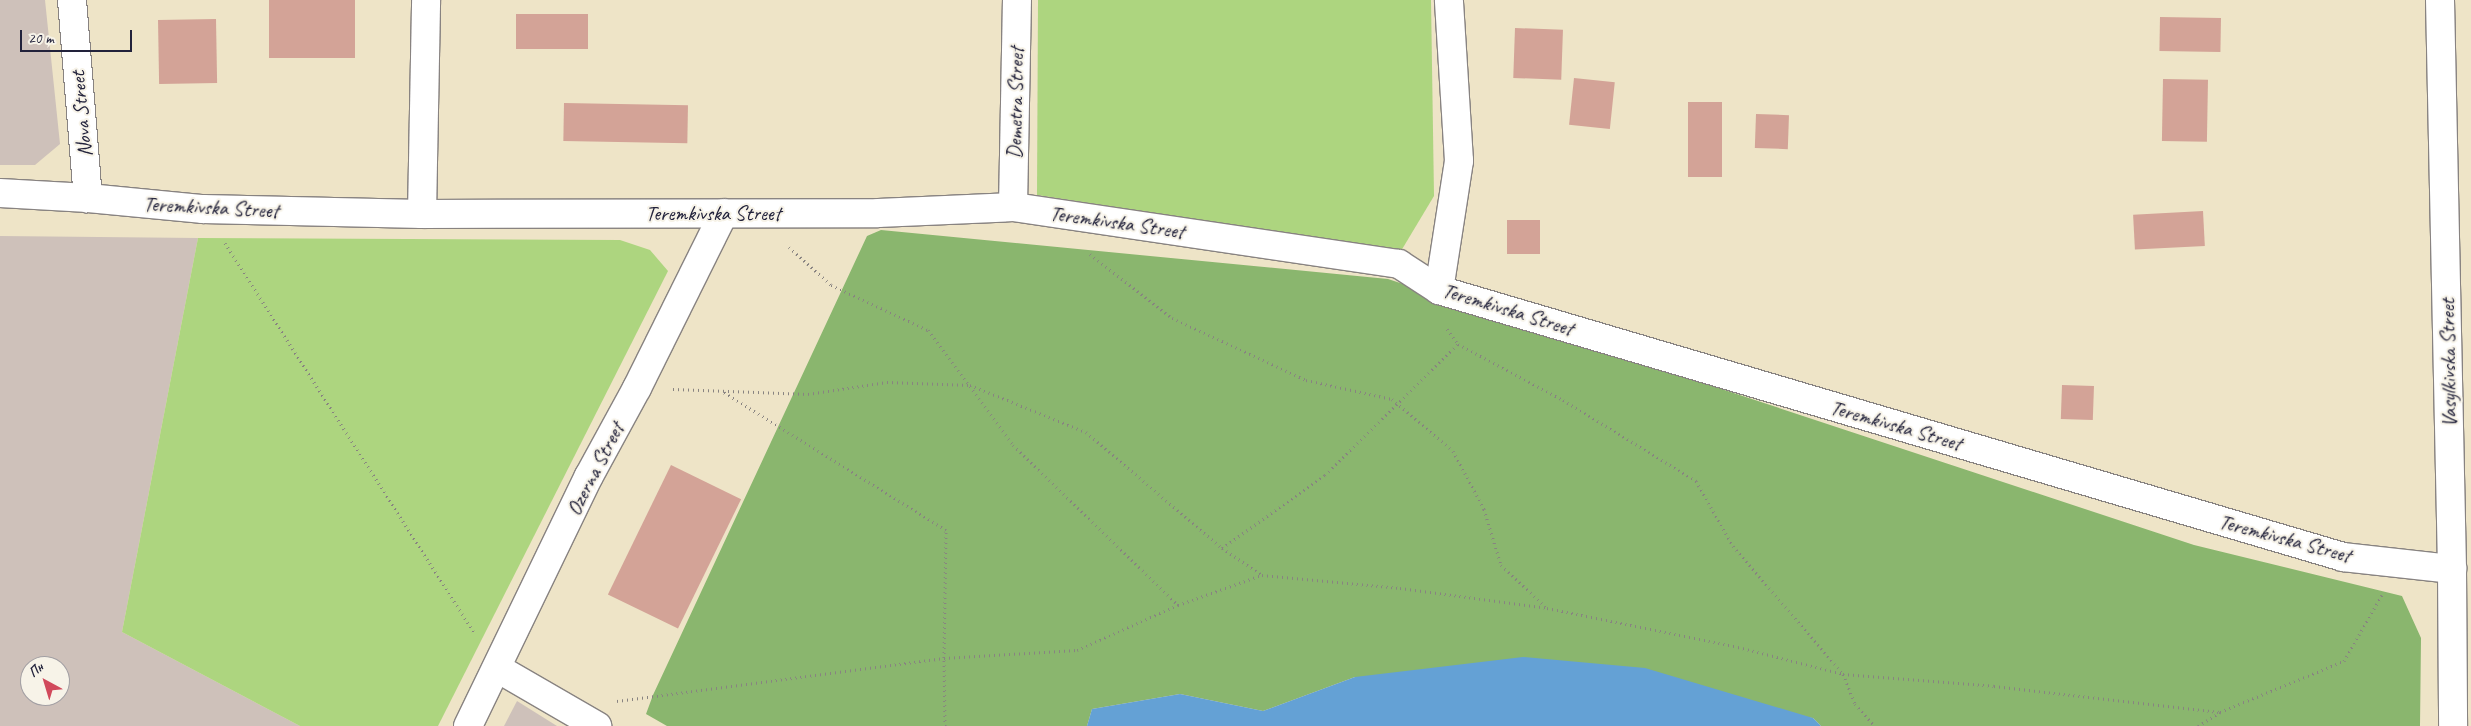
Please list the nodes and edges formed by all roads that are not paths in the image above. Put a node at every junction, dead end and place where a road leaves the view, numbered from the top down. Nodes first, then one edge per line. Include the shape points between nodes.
1 (72, 0) edge
2 (426, 0) edge
3 (1017, 0) edge
4 (1449, 0) edge
5 (2440, 0) edge
6 (0, 193) edge
7 (88, 198) junction
8 (1013, 207) junction
9 (724, 213) junction
10 (422, 214) junction
11 (1439, 290) junction
12 (2452, 568) junction
13 (497, 668) junction
14 (468, 726) edge
15 (597, 726) edge
16 (2453, 726) edge

1 - 7 street, Nova Street
2 - 10 street
3 - 8 street, Demetra Street
4 - 11 street via 1459,160
5 - 12 street, Vasylkivska Street
6 - 7 street, Teremkivska Street
7 - 10 street, Teremkivska Street via 203,209
8 - 9 street, Teremkivska Street via 878,213
8 - 11 street, Teremkivska Street via 1399,264
9 - 10 street, Teremkivska Street
9 - 13 street, Ozerna Street via 638,388 589,476
11 - 12 street, Teremkivska Street via 2343,557
12 - 16 street, Vasylkivska Street
13 - 14 street, Ozerna Street
13 - 15 street

